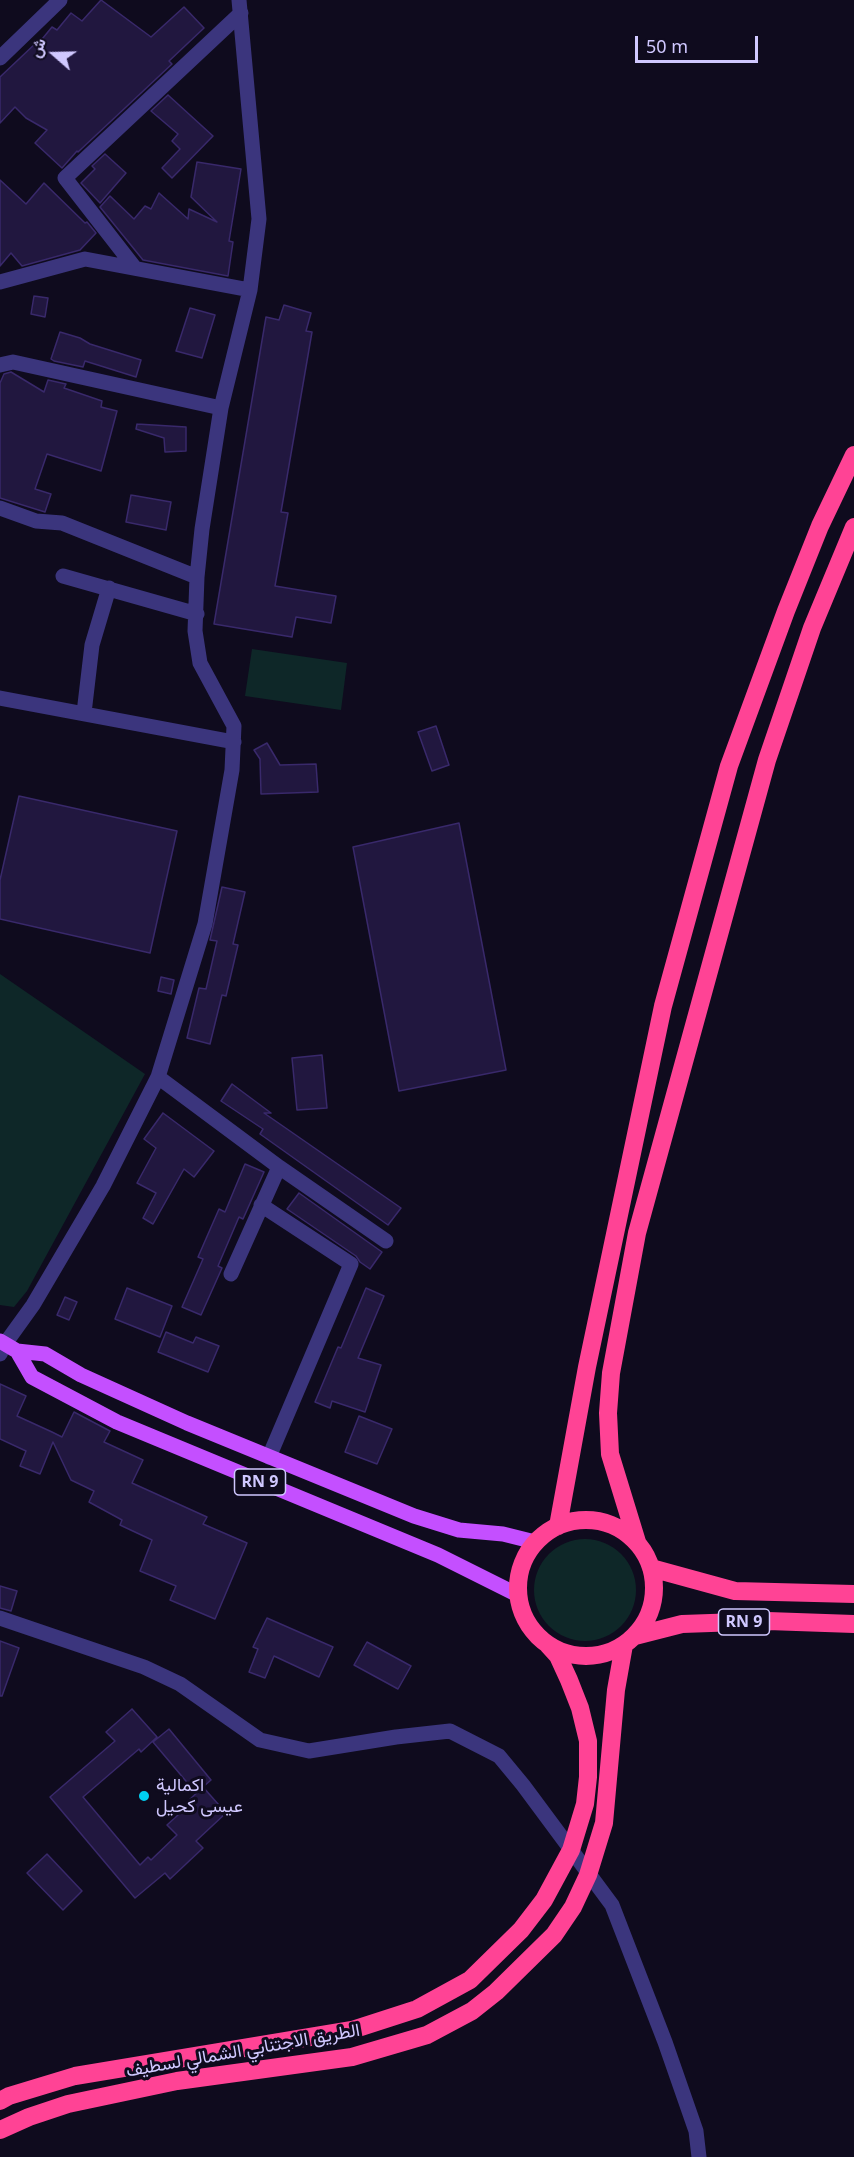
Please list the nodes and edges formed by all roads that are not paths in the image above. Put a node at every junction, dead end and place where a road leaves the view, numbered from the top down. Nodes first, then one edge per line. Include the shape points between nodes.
1 (60, 0) edge
2 (240, 6) edge
3 (0, 58) edge
4 (135, 268) junction
5 (0, 282) edge
6 (250, 290) junction
7 (0, 365) edge
8 (221, 408) junction
9 (854, 455) edge
10 (0, 508) edge
11 (854, 527) edge
12 (63, 576) dead end
13 (197, 577) junction
14 (109, 588) junction
15 (196, 614) junction
16 (0, 698) edge
17 (84, 713) junction
18 (234, 742) junction
19 (158, 1077) junction
20 (279, 1167) junction
21 (261, 1205) junction
22 (386, 1241) dead end
23 (231, 1274) dead end
24 (5, 1348) edge
25 (269, 1457) junction
26 (558, 1526) junction
27 (535, 1542) junction
28 (637, 1542) junction
29 (651, 1568) junction
30 (518, 1594) junction
31 (854, 1594) edge
32 (0, 1618) edge
33 (854, 1624) edge
34 (630, 1640) junction
35 (548, 1645) junction
36 (571, 1850) junction
37 (588, 1875) junction
38 (0, 2101) edge
39 (0, 2130) edge
40 (699, 2157) edge

1 - 3 street
2 - 4 street via 65,178
2 - 6 street via 260,219
4 - 5 street via 85,259
4 - 6 street
6 - 8 street
7 - 8 street via 13,362
8 - 13 street
9 - 26 highway via 820,526 729,766 663,1006
10 - 13 street via 36,521 62,523
11 - 28 highway via 812,628 767,760 637,1233 611,1373 608,1413 610,1454
12 - 14 street
13 - 15 street
14 - 15 street
14 - 17 street via 92,645
15 - 18 street via 200,663 234,726
16 - 17 street
17 - 18 street
18 - 19 street via 205,924
19 - 20 street
19 - 24 street via 103,1186
20 - 21 street
20 - 22 street
21 - 23 street
21 - 25 street via 351,1264
24 - 25 main road, RN 9 via 45,1354 98,1383
24 - 30 main road, RN 9 via 32,1377 117,1422 438,1555
25 - 27 main road, RN 9 via 414,1516 459,1530
26 - 27 highway, RN 9
26 - 28 highway, RN 9 via 579,1520 600,1521
27 - 30 highway, RN 9 via 521,1567
28 - 29 highway, RN 9
29 - 31 highway, RN 9 via 735,1591
29 - 34 highway, RN 9 via 652,1604 644,1624
30 - 35 highway, RN 9 via 524,1618
32 - 36 street via 144,1667 180,1684 260,1740 309,1750 450,1731 499,1756
33 - 34 highway, RN 9 via 682,1624
34 - 35 highway, RN 9 via 612,1652 585,1657
34 - 37 highway, الطريق الاجتنابي الشمالي لسطيف via 616,1690 604,1823
35 - 36 highway, الطريق الاجتنابي الشمالي لسطيف via 558,1656 573,1689 588,1741 585,1804
36 - 37 street
36 - 38 highway, الطريق الاجتنابي الشمالي لسطيف via 544,1900 521,1930 470,1980 417,2009 352,2030 75,2076
37 - 39 highway, الطريق الاجتنابي الشمالي لسطيف via 554,1935 496,1992 427,2035 352,2056 177,2082 68,2104
37 - 40 street via 612,1905 696,2131

